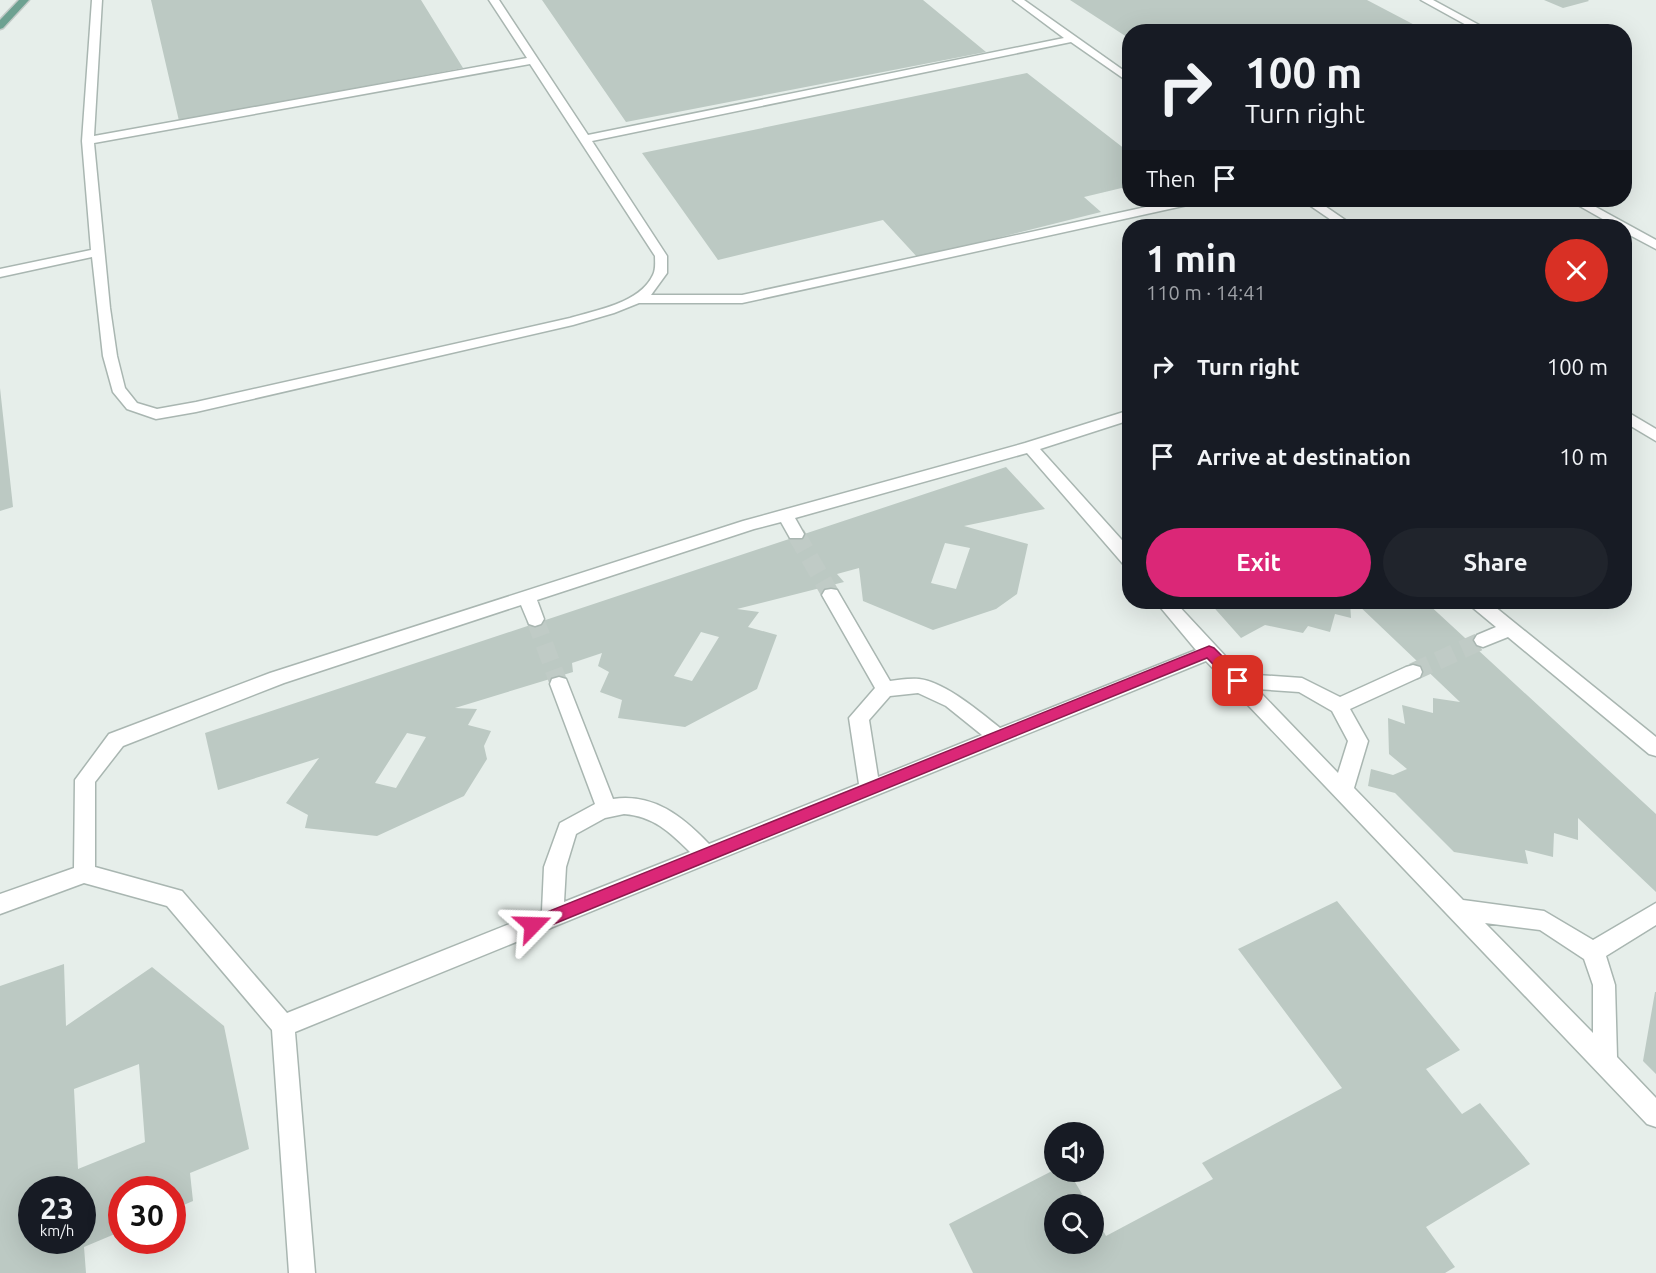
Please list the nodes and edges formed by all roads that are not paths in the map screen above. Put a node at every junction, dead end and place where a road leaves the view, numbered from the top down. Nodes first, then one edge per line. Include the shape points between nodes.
1 (24, 0) edge
2 (97, 0) edge
3 (494, 0) edge
4 (1018, 0) edge
5 (1426, 0) edge
6 (1472, 24) edge
7 (0, 26) edge
8 (1072, 39) junction
9 (533, 60) junction
10 (1122, 74) edge
11 (584, 139) junction
12 (88, 141) junction
13 (1160, 207) edge
14 (1319, 207) edge
15 (1588, 207) edge
16 (1337, 219) edge
17 (1609, 219) edge
18 (1632, 232) edge
19 (1656, 245) edge
20 (98, 252) junction
21 (0, 273) edge
22 (635, 299) junction
23 (1122, 418) edge
24 (1632, 420) edge
25 (1656, 436) edge
26 (1030, 447) junction
27 (786, 516) junction
28 (796, 534) tunnel mouth
29 (1122, 552) edge
30 (831, 595) tunnel mouth
31 (526, 597) junction
32 (1171, 609) edge
33 (1487, 609) edge
34 (535, 619) tunnel mouth
35 (1510, 628) junction
36 (1483, 640) tunnel mouth
37 (1209, 652) junction
38 (1413, 672) tunnel mouth
39 (1238, 681) junction
40 (559, 684) tunnel mouth
41 (885, 689) junction
42 (1339, 706) junction
43 (998, 737) junction
44 (1656, 747) edge
45 (870, 789) junction
46 (1343, 790) junction
47 (607, 808) junction
48 (706, 855) junction
49 (84, 874) junction
50 (0, 904) edge
51 (1458, 909) junction
52 (1656, 913) edge
53 (554, 916) junction
54 (1593, 952) junction
55 (283, 1026) junction
56 (1605, 1062) junction
57 (1656, 1115) edge
58 (302, 1273) edge

1 - 7 main road
2 - 12 street
3 - 9 street
4 - 8 street
5 - 6 street
8 - 10 street
8 - 11 street
9 - 11 street
9 - 12 street
11 - 22 street via 661,256 662,274 650,290
12 - 20 street
13 - 22 street via 742,299
14 - 16 street
15 - 17 street
18 - 19 street
20 - 21 street
20 - 22 street via 110,356 118,389 132,406 156,414 573,321
23 - 26 street
24 - 25 street
26 - 27 street
26 - 29 street
27 - 28 street
27 - 31 street
30 - 41 street
31 - 34 street
31 - 49 street via 277,678 116,740 85,780
32 - 37 street
33 - 35 street
35 - 36 street
35 - 44 street
37 - 39 street
37 - 43 street
38 - 42 street
39 - 42 street via 1302,685
39 - 46 street
40 - 47 street
41 - 43 street via 919,686 953,701
41 - 45 street via 859,718
42 - 46 street via 1358,741
43 - 45 street
45 - 48 street
46 - 51 street
47 - 48 street via 639,805 672,820
47 - 53 street via 567,829 555,867
48 - 53 street
49 - 50 street
49 - 55 street via 174,898
51 - 54 street via 1544,921
51 - 56 street
52 - 54 street
53 - 55 street
54 - 56 street via 1604,985
55 - 58 street
56 - 57 street

